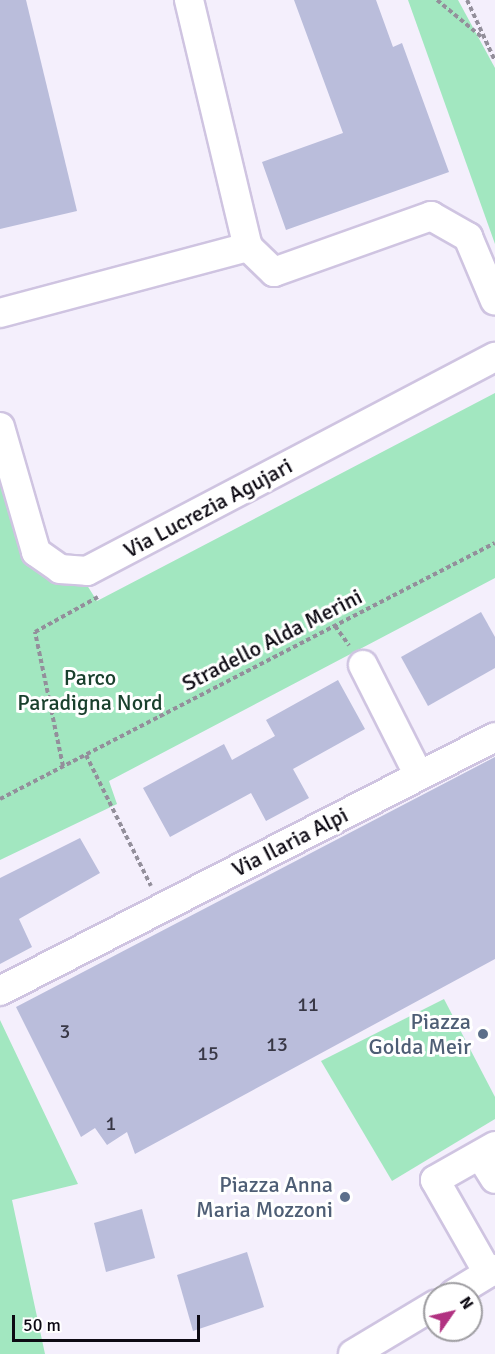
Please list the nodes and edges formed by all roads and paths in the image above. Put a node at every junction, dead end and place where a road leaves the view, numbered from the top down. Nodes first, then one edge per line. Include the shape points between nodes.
1 (189, 0) edge
2 (437, 0) edge
3 (467, 0) edge
4 (486, 41) junction
5 (495, 61) edge
6 (248, 247) junction
7 (495, 301) edge
8 (0, 313) edge
9 (495, 357) edge
10 (0, 428) edge
11 (495, 543) edge
12 (87, 571) junction
13 (363, 665) dead end
14 (495, 737) edge
15 (86, 755) junction
16 (63, 766) junction
17 (419, 776) junction
18 (0, 799) edge
19 (162, 908) junction
20 (0, 992) edge
21 (488, 1150) edge
22 (495, 1179) edge
23 (492, 1271) edge
24 (473, 1282) edge
25 (423, 1312) edge
26 (354, 1354) edge

1 - 6 street
2 - 4 path
3 - 4 path
4 - 5 path
6 - 7 street via 274,272 431,216 468,237
6 - 8 street
9 - 12 street, Via Lucrezia Agujari
10 - 12 street via 36,552 60,569
11 - 15 path, Stradello Alda Merini
12 - 16 path via 98,597 35,633
13 - 17 street
14 - 17 street, Via Ilaria Alpi
15 - 16 path, Stradello Alda Merini
15 - 19 path
16 - 18 path, Stradello Alda Merini
17 - 19 street, Via Ilaria Alpi
19 - 20 street, Via Ilaria Alpi
21 - 22 street
21 - 23 street via 435,1180
23 - 24 street
25 - 26 street

